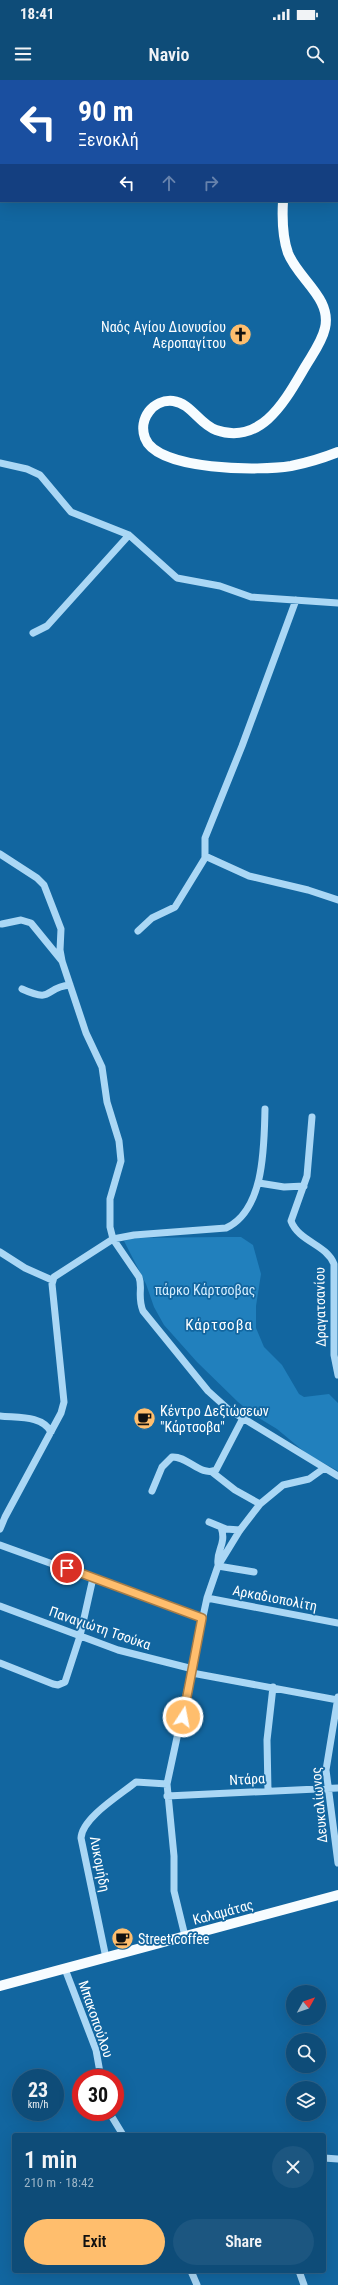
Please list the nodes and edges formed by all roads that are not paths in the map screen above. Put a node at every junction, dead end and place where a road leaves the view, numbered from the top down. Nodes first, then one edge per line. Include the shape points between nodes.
1 (283, 202) edge
2 (338, 452) edge
3 (0, 463) edge
4 (129, 536) junction
5 (296, 600) junction
6 (338, 603) edge
7 (33, 633) dead end
8 (0, 854) edge
9 (205, 856) junction
10 (338, 900) edge
11 (2, 924) dead end
12 (138, 931) dead end
13 (62, 961) junction
14 (70, 985) junction
15 (22, 989) dead end
16 (265, 1110) dead end
17 (312, 1117) dead end
18 (259, 1183) junction
19 (304, 1186) junction
20 (114, 1239) junction
21 (0, 1252) edge
22 (52, 1280) junction
23 (338, 1374) edge
24 (0, 1416) edge
25 (243, 1418) junction
26 (51, 1432) junction
27 (323, 1469) junction
28 (212, 1472) junction
29 (338, 1476) edge
30 (152, 1491) dead end
31 (260, 1504) junction
32 (208, 1522) dead end
33 (0, 1527) edge
34 (221, 1527) junction
35 (240, 1530) junction
36 (0, 1545) edge
37 (218, 1566) junction
38 (254, 1572) dead end
39 (93, 1578) junction
40 (207, 1598) junction
41 (0, 1606) edge
42 (202, 1618) junction
43 (338, 1623) edge
44 (80, 1636) junction
45 (0, 1663) edge
46 (192, 1671) junction
47 (273, 1688) junction
48 (338, 1699) edge
49 (167, 1784) junction
50 (329, 1788) junction
51 (338, 1788) edge
52 (268, 1791) junction
53 (167, 1796) junction
54 (338, 1863) edge
55 (338, 1895) edge
56 (185, 1936) junction
57 (106, 1958) junction
58 (65, 1969) junction
59 (0, 1986) edge
60 (99, 2069) edge
61 (114, 2121) edge
62 (122, 2133) edge
63 (326, 2158) edge
64 (338, 2159) edge
65 (192, 2273) edge
66 (300, 2273) edge
67 (196, 2285) edge
68 (304, 2285) edge

1 - 2 main road via 283,228 288,253 298,272 323,305 326,316 325,329 319,343 288,396 263,424 235,434 211,428 180,403 157,404 148,412 144,422 144,434 152,448 162,454 188,462 227,468 249,470 290,466
3 - 4 street via 35,472 46,480 71,512
4 - 5 street via 177,578 220,586 250,597
4 - 7 street via 47,626
5 - 6 street
5 - 9 street via 205,838
8 - 13 street via 44,885 61,930
9 - 10 street via 249,876
9 - 12 street via 175,907 152,918
11 - 13 street via 21,920 32,923
13 - 14 street
14 - 15 street via 57,987 42,996
14 - 20 street via 86,1033 102,1067 108,1107 119,1141 121,1161 110,1204 109,1220
16 - 18 street
17 - 19 street, Δραγατσανίου via 310,1158
18 - 19 street via 284,1187
18 - 20 street via 248,1208 236,1222 226,1228 134,1235
19 - 23 street, Δραγατσανίου via 291,1221 297,1231 327,1252 334,1264 334,1355
20 - 22 street via 57,1274
20 - 25 street via 139,1277 139,1298 148,1317 208,1392
21 - 22 street via 25,1268
22 - 26 street via 64,1402
24 - 26 street via 39,1420 48,1425
25 - 27 street
25 - 28 street via 220,1464
26 - 33 street
27 - 29 street
27 - 31 street via 309,1479 283,1485
28 - 30 street via 172,1457 162,1467
28 - 31 street via 235,1490
31 - 35 street
32 - 34 street
34 - 35 street
34 - 37 street via 224,1540 217,1560
35 - 37 street
36 - 39 street
37 - 38 street
37 - 40 street
39 - 42 street
39 - 44 street
40 - 42 street
40 - 43 street, Αρκαδιοπολίτη
41 - 44 street, Παναγιώτη Τσούκα
42 - 46 street
44 - 45 street via 67,1677 61,1684 53,1684
44 - 46 street, Παναγιώτη Τσούκα via 118,1650
46 - 47 street, Παναγιώτη Τσούκα
46 - 49 street
47 - 48 street, Παναγιώτη Τσούκα
47 - 52 street via 267,1740
48 - 50 street, Δευκαλίωνος via 326,1770
49 - 53 street
49 - 57 street, Λυκομήδη via 136,1782 82,1828 80,1838
50 - 51 street, Ντάρα
50 - 52 street, Ντάρα
50 - 54 street, Δευκαλίωνος
52 - 53 street, Ντάρα
53 - 56 street via 174,1856 174,1891
55 - 56 main road, Καλαμάτας
56 - 57 main road, Καλαμάτας
57 - 58 main road, Καλαμάτας
58 - 59 main road, Καλαμάτας
58 - 60 street, Μπακοπούλου via 96,2050
61 - 62 street
63 - 64 street
65 - 67 street
66 - 68 street

